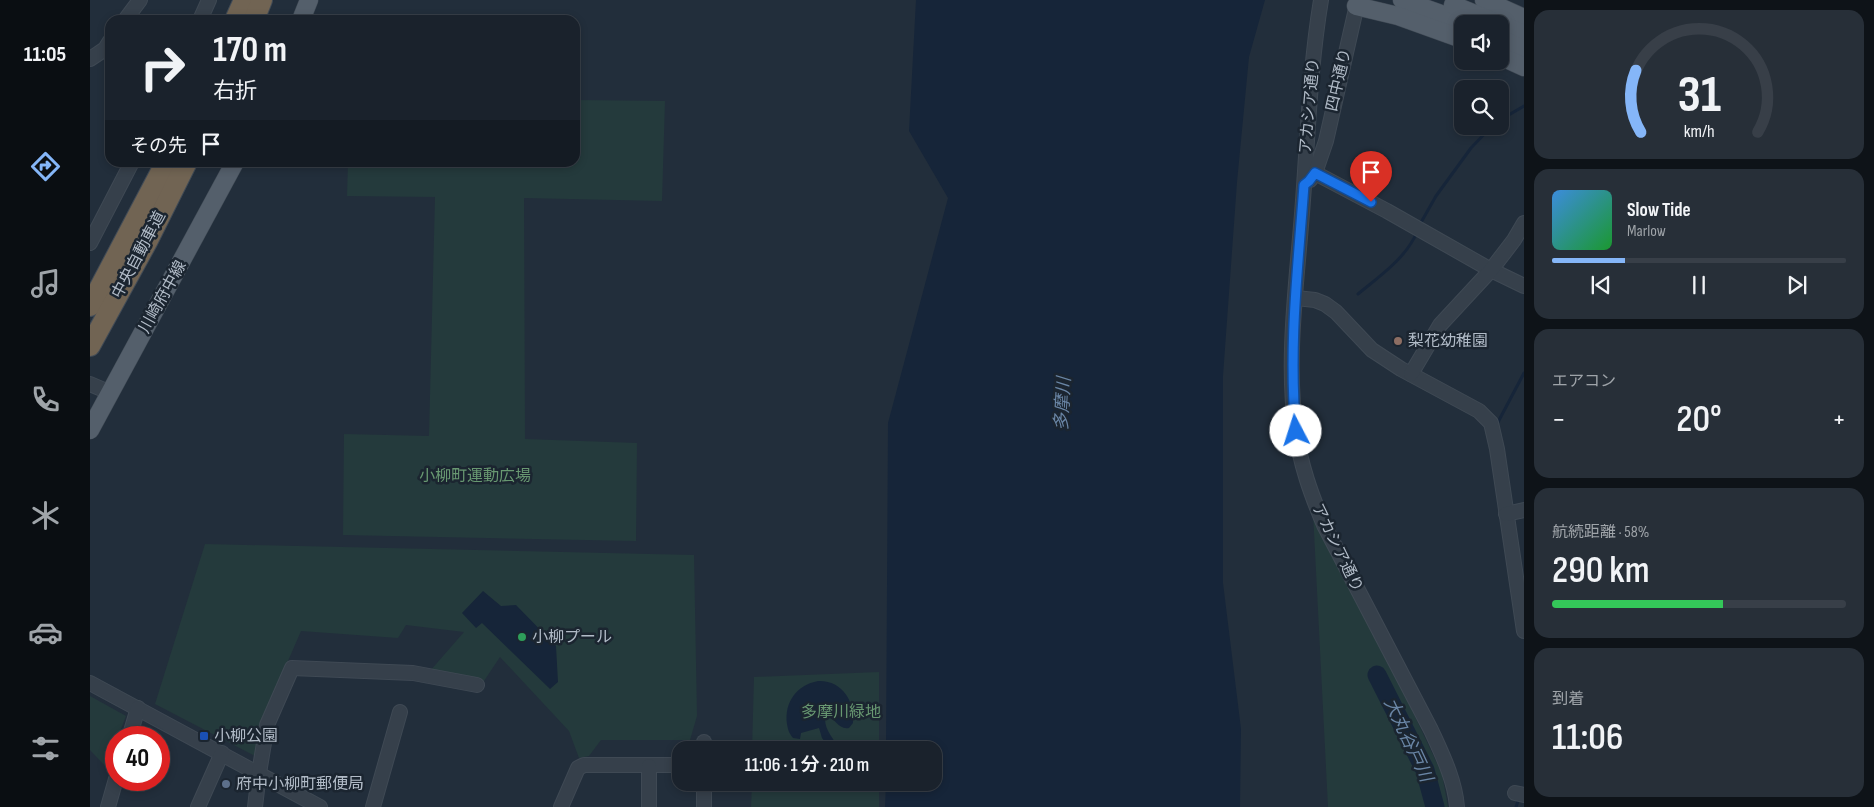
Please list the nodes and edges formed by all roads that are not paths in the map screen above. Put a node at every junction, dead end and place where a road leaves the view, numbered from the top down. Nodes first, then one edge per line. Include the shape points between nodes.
1 (140, 0) edge
2 (209, 0) edge
3 (244, 0) edge
4 (262, 0) edge
5 (310, 0) edge
6 (1320, 0) edge
7 (1438, 0) edge
8 (1485, 0) edge
9 (1357, 3) edge
10 (1399, 5) edge
11 (130, 15) edge
12 (202, 15) edge
13 (237, 15) edge
14 (256, 15) edge
15 (303, 15) edge
16 (1477, 15) edge
17 (1454, 20) edge
18 (1509, 26) edge
19 (1523, 30) edge
20 (1454, 36) edge
21 (1509, 42) edge
22 (105, 49) edge
23 (1524, 50) edge
24 (90, 59) edge
25 (1509, 60) edge
26 (1524, 67) edge
27 (129, 167) edge
28 (164, 167) edge
29 (184, 167) edge
30 (232, 167) edge
31 (1315, 173) junction
32 (1304, 185) junction
33 (1524, 223) edge
34 (90, 244) edge
35 (1491, 270) junction
36 (1524, 286) edge
37 (1296, 298) junction
38 (90, 306) edge
39 (90, 346) edge
40 (1411, 374) junction
41 (90, 384) edge
42 (111, 393) junction
43 (90, 430) edge
44 (1524, 510) edge
45 (1506, 514) junction
46 (1524, 631) edge
47 (90, 682) edge
48 (477, 685) dead end
49 (138, 708) junction
50 (400, 712) dead end
51 (133, 726) edge
52 (222, 753) junction
53 (672, 765) edge
54 (649, 766) junction
55 (259, 773) junction
56 (113, 791) edge
57 (704, 791) edge
58 (108, 807) edge
59 (198, 807) edge
60 (255, 807) edge
61 (320, 807) edge
62 (373, 807) edge
63 (561, 807) edge
64 (649, 807) edge
65 (704, 807) edge
66 (1457, 807) edge

1 - 11 street
2 - 12 street
3 - 13 highway
4 - 14 highway
5 - 15 main road
6 - 32 street, アカシア通り
7 - 16 main road
8 - 19 main road
9 - 10 main road
9 - 31 street, 四中通り via 1326,141
10 - 17 main road
10 - 20 main road
18 - 19 main road
21 - 23 main road
22 - 24 street
25 - 26 main road
27 - 34 street
28 - 38 highway, 中央自動車道
29 - 39 highway, 中央自動車道
30 - 42 main road, 川崎府中線
31 - 32 street, 四中通り
31 - 35 street
32 - 37 street, アカシア通り
33 - 35 street
35 - 36 street
35 - 40 street via 1440,325
37 - 40 street via 1325,304 1372,350
37 - 66 street, アカシア通り via 1292,394 1296,431 1311,493 1324,525 1441,750 1456,794
40 - 45 street via 1479,411 1491,423
41 - 42 street
42 - 43 main road, 川崎府中線
44 - 45 street
45 - 46 street
47 - 49 street
48 - 55 street via 413,673 292,668 267,725
49 - 51 street
49 - 52 street
50 - 62 street
52 - 55 street
52 - 59 street
53 - 54 street
54 - 63 street via 584,765 578,768
54 - 64 street
55 - 60 street
55 - 61 street
56 - 58 street
57 - 65 street

